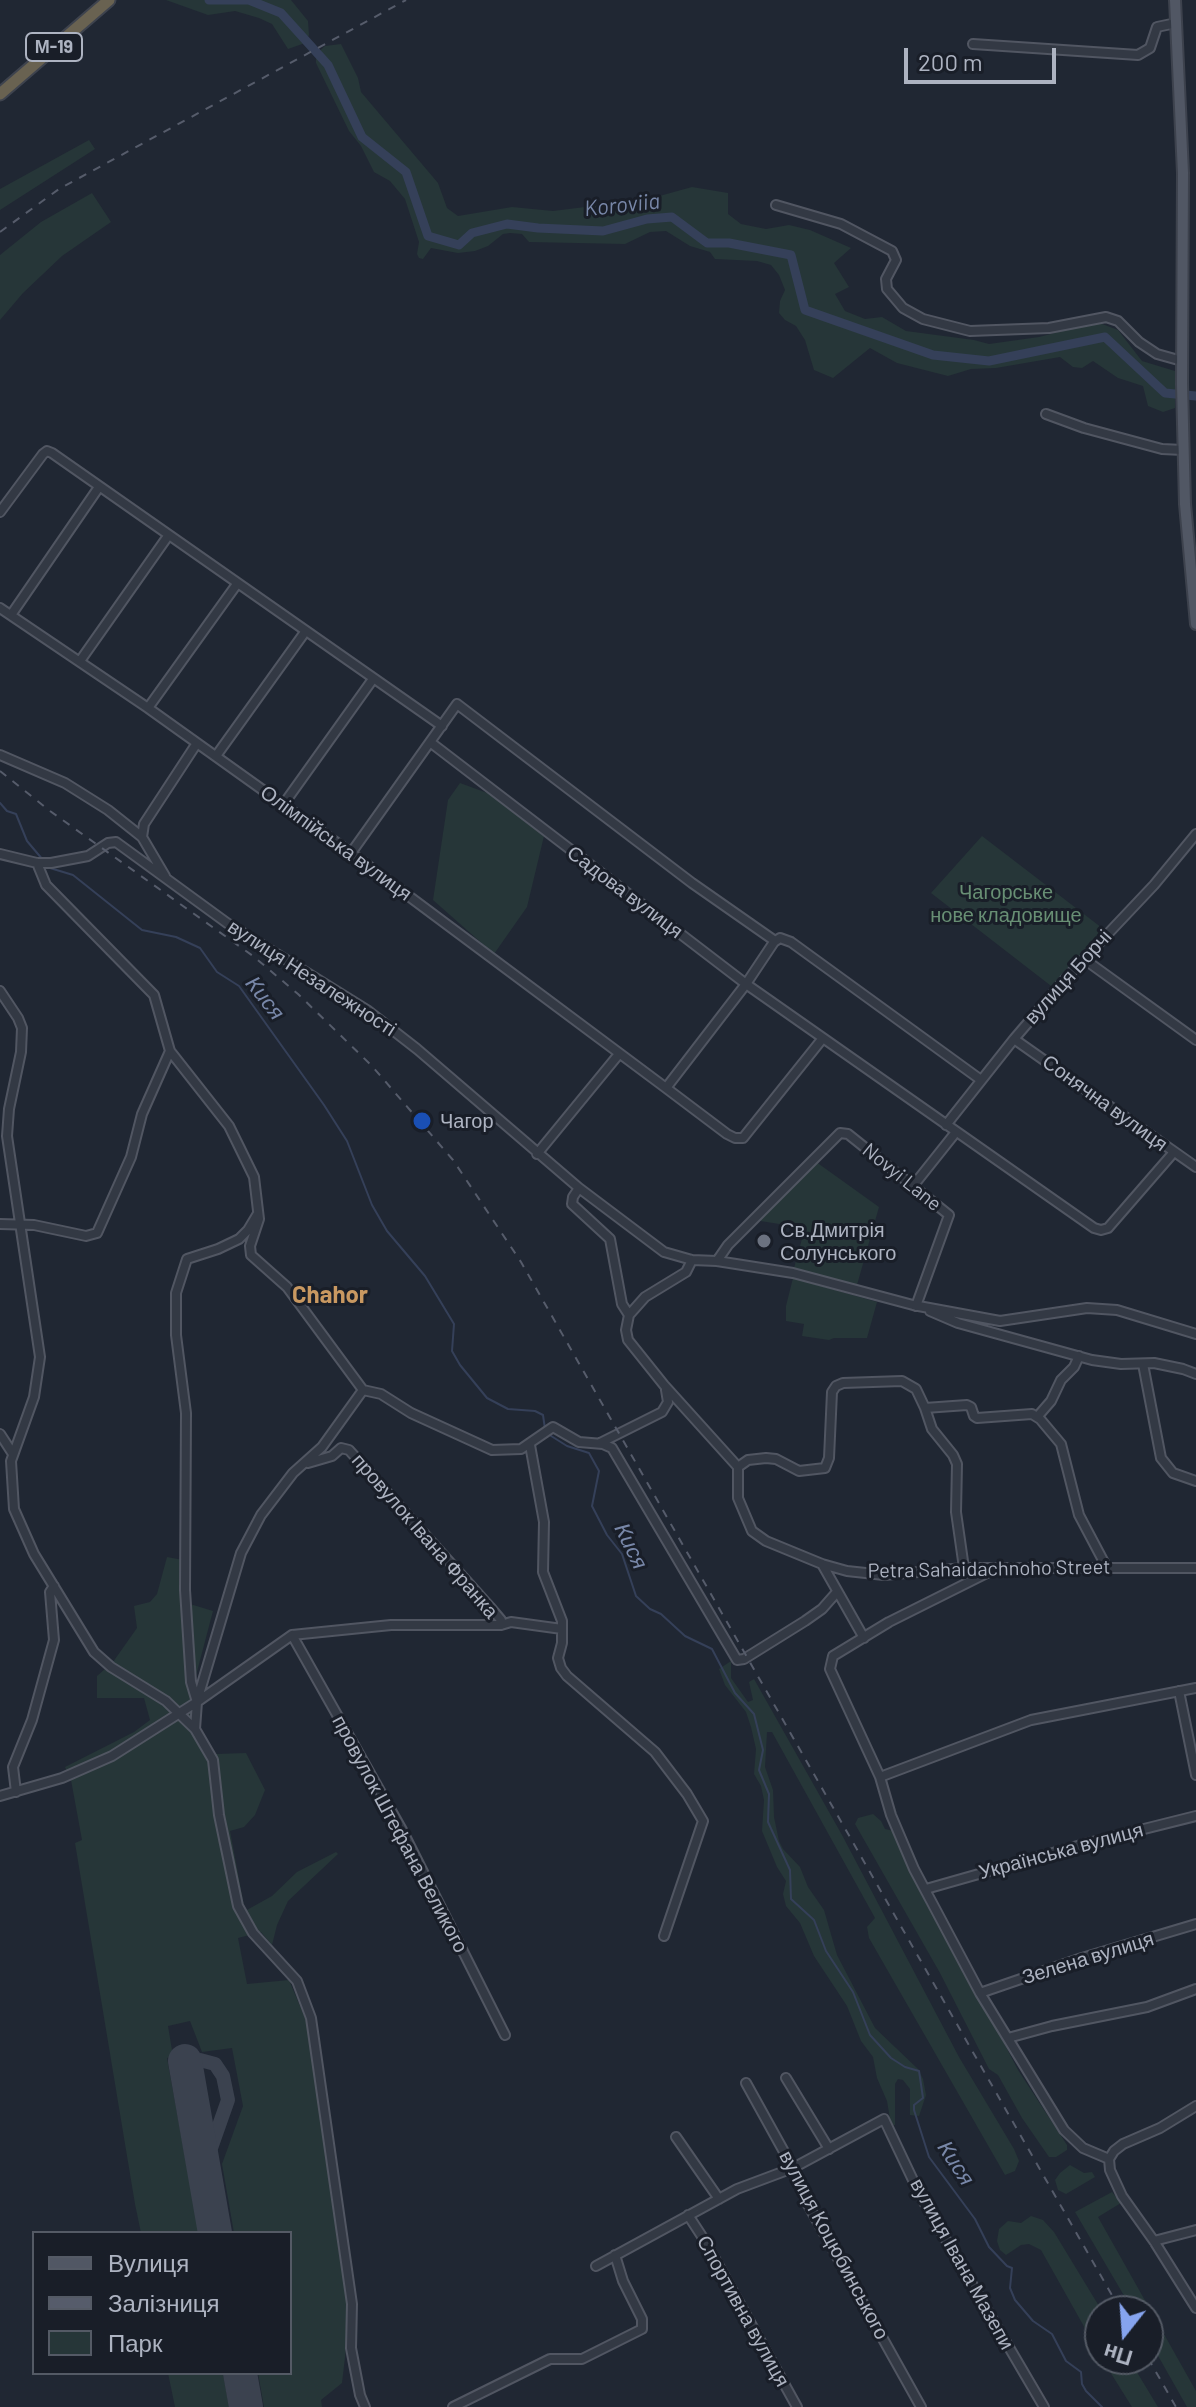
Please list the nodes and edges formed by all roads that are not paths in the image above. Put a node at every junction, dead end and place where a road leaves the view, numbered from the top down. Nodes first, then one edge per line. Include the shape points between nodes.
1 (109, 0) edge
2 (1175, 0) edge
3 (1176, 23) junction
4 (973, 44) dead end
5 (0, 94) edge
6 (776, 205) dead end
7 (1182, 361) junction
8 (1046, 414) dead end
9 (1183, 450) junction
10 (99, 487) junction
11 (0, 512) edge
12 (168, 536) junction
13 (1192, 550) edge
14 (237, 584) junction
15 (0, 608) edge
16 (11, 615) junction
17 (1196, 624) edge
18 (305, 632) junction
19 (80, 661) junction
20 (373, 679) junction
21 (148, 708) junction
22 (442, 726) junction
23 (430, 742) junction
24 (197, 743) junction
25 (0, 755) edge
26 (216, 756) junction
27 (283, 805) junction
28 (1196, 834) edge
29 (142, 837) junction
30 (351, 853) junction
31 (0, 854) edge
32 (43, 863) junction
33 (168, 880) junction
34 (775, 941) junction
35 (1084, 959) junction
36 (746, 984) junction
37 (0, 991) edge
38 (823, 1038) junction
39 (1014, 1039) junction
40 (1196, 1040) edge
41 (170, 1051) junction
42 (619, 1054) junction
43 (981, 1080) junction
44 (666, 1088) junction
45 (946, 1125) junction
46 (956, 1132) junction
47 (1174, 1152) junction
48 (537, 1154) junction
49 (1196, 1167) edge
50 (913, 1186) junction
51 (579, 1188) junction
52 (259, 1211) junction
53 (0, 1224) edge
54 (20, 1225) junction
55 (692, 1260) junction
56 (717, 1261) junction
57 (919, 1307) junction
58 (629, 1315) junction
59 (1196, 1334) edge
60 (1079, 1356) junction
61 (1143, 1364) junction
62 (1196, 1374) edge
63 (664, 1385) junction
64 (363, 1390) junction
65 (925, 1408) junction
66 (1038, 1416) junction
67 (0, 1434) edge
68 (599, 1444) junction
69 (530, 1445) junction
70 (13, 1454) junction
71 (304, 1465) junction
72 (738, 1467) junction
73 (1196, 1481) edge
74 (822, 1564) junction
75 (1106, 1566) junction
76 (964, 1568) junction
77 (1196, 1568) edge
78 (996, 1569) junction
79 (54, 1586) junction
80 (837, 1592) junction
81 (501, 1625) junction
82 (562, 1629) junction
83 (292, 1635) junction
84 (864, 1638) junction
85 (1196, 1688) edge
86 (1179, 1691) junction
87 (197, 1702) junction
88 (179, 1713) junction
89 (195, 1729) junction
90 (1196, 1775) edge
91 (880, 1777) junction
92 (16, 1792) junction
93 (0, 1796) edge
94 (1196, 1816) edge
95 (926, 1889) junction
96 (1196, 1924) edge
97 (664, 1936) dead end
98 (1196, 1989) edge
99 (980, 1993) junction
100 (505, 2035) dead end
101 (1008, 2038) junction
102 (786, 2078) dead end
103 (746, 2083) dead end
104 (1196, 2106) edge
105 (676, 2137) dead end
106 (829, 2149) junction
107 (1109, 2159) junction
108 (793, 2168) junction
109 (719, 2199) junction
110 (688, 2215) junction
111 (1196, 2230) edge
112 (1154, 2241) junction
113 (615, 2255) junction
114 (596, 2266) dead end
115 (1196, 2308) edge
116 (365, 2407) edge
117 (453, 2407) edge
118 (797, 2407) edge
119 (921, 2407) edge
120 (1044, 2407) edge

1 - 5 highway, М-19
2 - 3 main road
3 - 4 street via 1160,24 1150,48 1138,55
3 - 7 main road via 1183,173
6 - 7 street via 841,224 892,251 896,260 887,289 903,308 923,319 970,331 1049,328 1106,317 1157,354
7 - 9 main road
8 - 9 street via 1162,449
9 - 13 main road
10 - 11 street via 47,451
10 - 12 street
10 - 16 street
12 - 14 street
12 - 19 street
13 - 17 main road
14 - 18 street
14 - 21 street
15 - 16 street, Олімпійська вулиця
16 - 19 street, Олімпійська вулиця
18 - 20 street
18 - 26 street
19 - 21 street, Олімпійська вулиця
20 - 22 street
20 - 27 street
21 - 24 street, Олімпійська вулиця
22 - 23 street
22 - 34 street via 457,704
23 - 30 street
23 - 36 street, Садова вулиця
24 - 26 street, Олімпійська вулиця
24 - 29 street via 144,824
25 - 29 street via 72,787
26 - 27 street, Олімпійська вулиця
27 - 30 street, Олімпійська вулиця
28 - 35 street, вулиця Борчі
29 - 33 street
30 - 42 street, Олімпійська вулиця
31 - 32 street
32 - 33 street, вулиця Незалежності via 91,855 114,842
32 - 41 street via 46,885 152,993
33 - 48 street, вулиця Незалежності via 367,1010
34 - 36 street
34 - 43 street via 791,942
35 - 39 street, вулиця Борчі
35 - 40 street
36 - 38 street, Садова вулиця
36 - 44 street
37 - 54 street via 22,1028 7,1127
38 - 44 street, Олімпійська вулиця via 743,1138 727,1134
38 - 45 street, Садова вулиця
39 - 43 street, вулиця Борчі
39 - 47 street, Сонячна вулиця
41 - 52 street via 237,1139 254,1177
41 - 54 street via 99,1231 86,1236
42 - 44 street, Олімпійська вулиця
42 - 48 street
43 - 45 street, вулиця Борчі
45 - 46 street, Садова вулиця
46 - 47 street, Садова вулиця via 1101,1230
46 - 50 street
47 - 49 street, Сонячна вулиця
48 - 51 street, вулиця Незалежності
50 - 56 street, Novyi Lane via 840,1133
50 - 57 street, Novyi Lane via 949,1215
51 - 55 street, вулиця Незалежності via 664,1252
51 - 58 street via 572,1204 610,1239 622,1304
52 - 64 street via 251,1257 287,1287
52 - 87 street via 239,1239 187,1259 176,1293 186,1413 185,1590
53 - 54 street
54 - 70 street via 40,1362 34,1397
55 - 56 street, вулиця Незалежності
55 - 58 street via 686,1272 645,1297
56 - 57 street, вулиця Незалежності via 793,1273
57 - 59 street, вулиця Незалежності via 1000,1321 1087,1308 1117,1310
57 - 60 street via 954,1322
58 - 63 street via 628,1340
60 - 61 street
60 - 66 street
61 - 62 street
61 - 73 street via 1161,1458 1173,1473
63 - 68 street via 668,1400 662,1412
63 - 72 street
64 - 69 street via 381,1394 485,1449 508,1452
64 - 71 street
65 - 66 street via 967,1405 977,1418
65 - 72 street via 916,1389 902,1381 840,1384 832,1392 825,1468 799,1471 768,1458
65 - 76 street via 932,1429 957,1464 956,1510
66 - 75 street via 1061,1444 1079,1515
67 - 70 street
68 - 69 street via 581,1443 557,1428
68 - 80 street via 617,1455 735,1659 744,1659 805,1621
69 - 82 street via 544,1522 543,1570
70 - 79 street via 14,1509
71 - 81 street, провулок Івана Франка via 341,1448 349,1450
71 - 87 street via 261,1515 241,1553
72 - 74 street, Petra Sahaidachnoho Street via 738,1498 752,1531
74 - 76 street, Petra Sahaidachnoho Street via 884,1575
74 - 80 street
75 - 77 street, Petra Sahaidachnoho Street
75 - 78 street, Petra Sahaidachnoho Street
76 - 78 street, Petra Sahaidachnoho Street
78 - 84 street
79 - 88 street via 100,1659
79 - 92 street via 54,1640 13,1767
80 - 84 street
81 - 82 street via 524,1622
81 - 83 street via 391,1625
82 - 97 street via 558,1658 565,1674 655,1752 703,1821
83 - 87 street
83 - 100 street, провулок Штефана Великого via 402,1830
84 - 91 street via 833,1656 830,1669
85 - 86 street
86 - 90 street
86 - 91 street via 1031,1720
87 - 88 street
87 - 89 street
88 - 89 street
88 - 92 street via 112,1756
89 - 116 street via 216,1768 218,1808 238,1906 253,1933 297,1981 311,2018 352,2304 352,2353
91 - 95 street via 897,1833
92 - 93 street
94 - 95 street, Українська вулиця
95 - 99 street
96 - 99 street, Зелена вулиця
98 - 101 street via 1147,2007
99 - 101 street
101 - 107 street via 1066,2133 1083,2148
102 - 106 street
103 - 108 street, вулиця Коцюбинського
104 - 107 street via 1123,2144
105 - 109 street
106 - 108 street
106 - 120 street, вулиця Івана Мазепи via 884,2119 921,2197
107 - 112 street via 1122,2196
108 - 109 street
108 - 119 street, вулиця Коцюбинського via 806,2201
109 - 110 street
110 - 113 street
110 - 118 street, Спортивна вулиця
111 - 112 street
112 - 115 street
113 - 114 street
113 - 117 street via 642,2329 580,2359 550,2359

